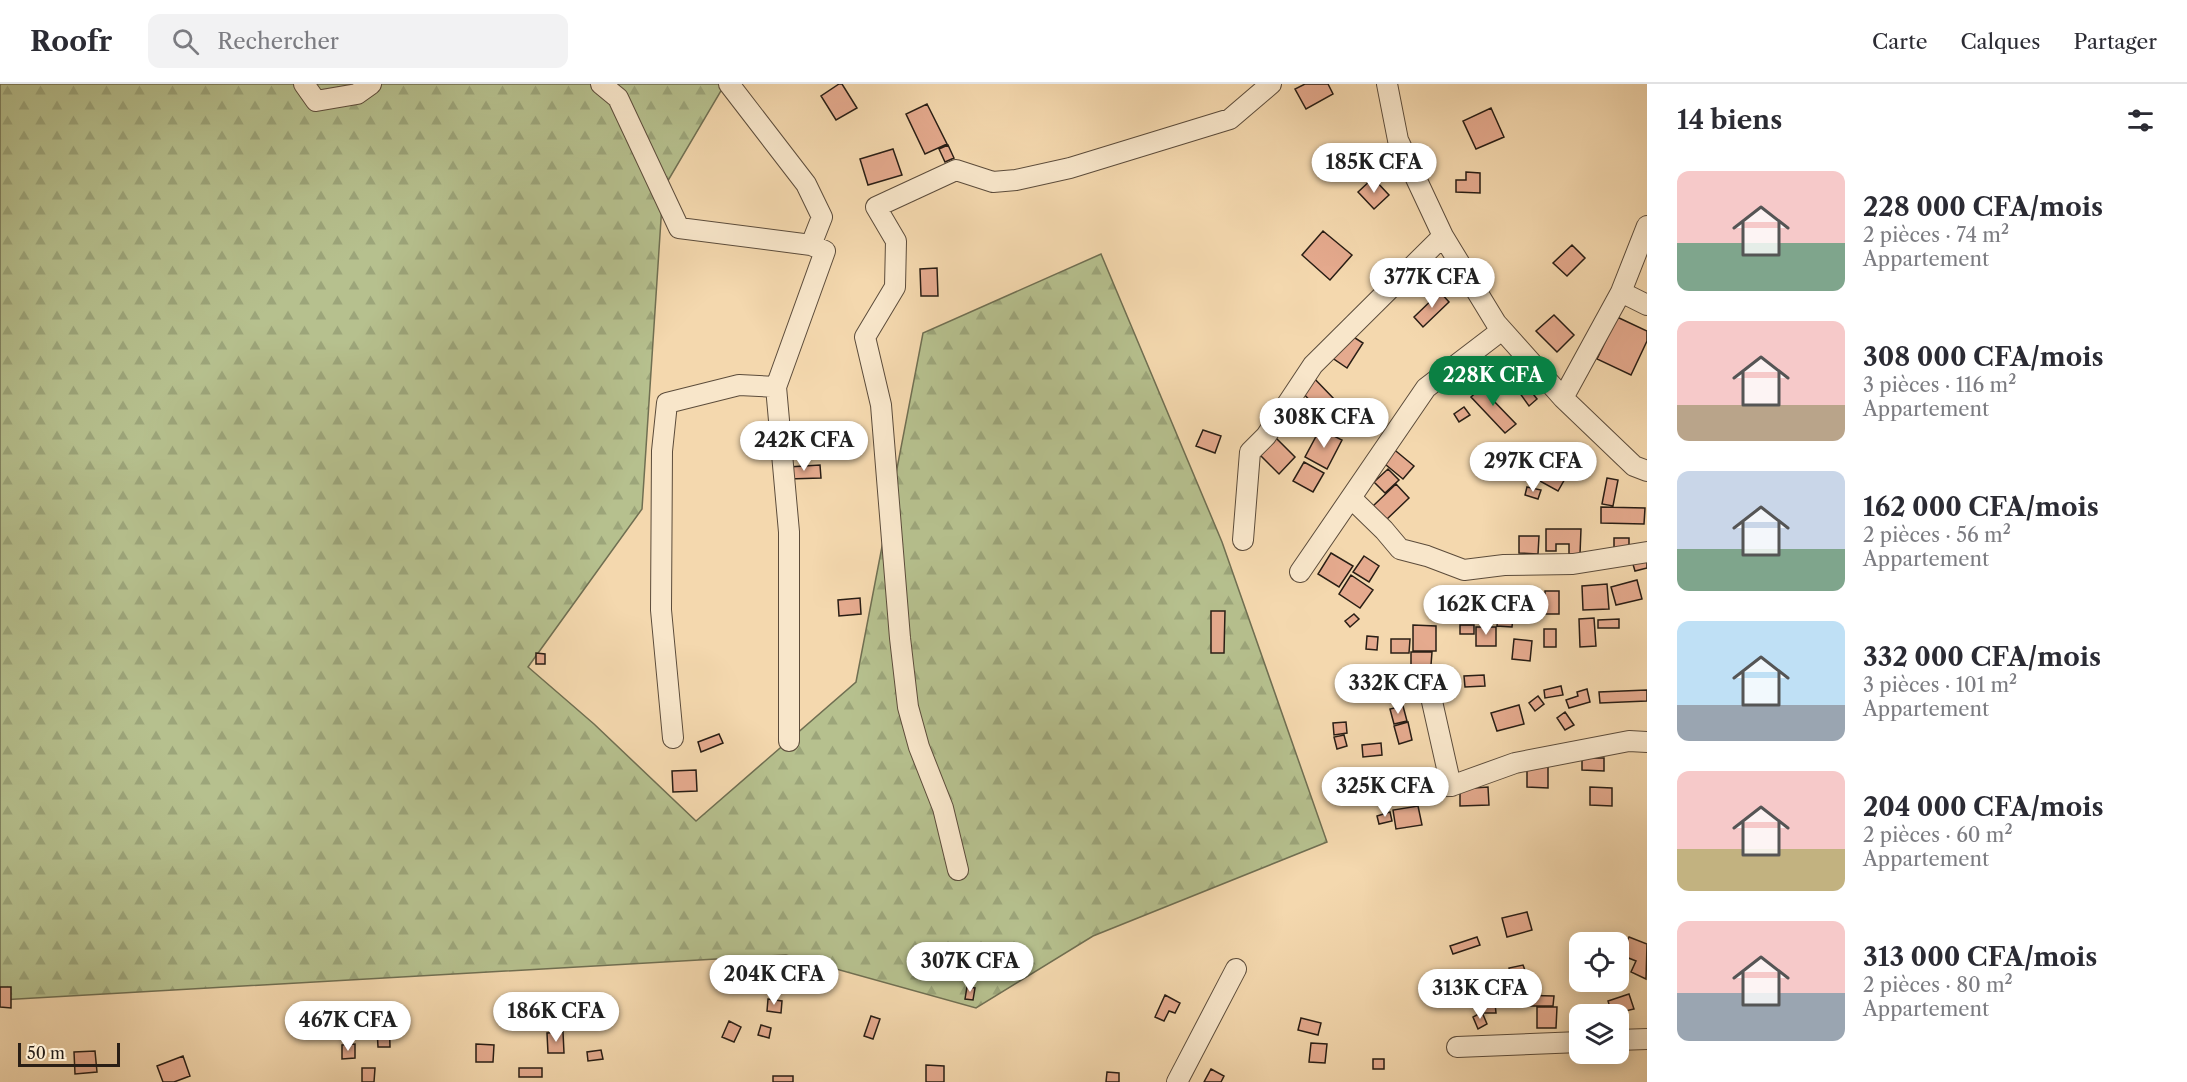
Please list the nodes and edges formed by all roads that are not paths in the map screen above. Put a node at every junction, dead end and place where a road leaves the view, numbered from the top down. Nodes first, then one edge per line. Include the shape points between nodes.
1 (304, 84) edge
2 (371, 84) edge
3 (601, 84) edge
4 (729, 84) edge
5 (1271, 84) edge
6 (1387, 84) edge
7 (1647, 226) edge
8 (1443, 237) junction
9 (811, 246) junction
10 (1621, 292) junction
11 (1647, 305) edge
12 (1502, 330) junction
13 (776, 387) junction
14 (1563, 398) junction
15 (1647, 471) edge
16 (1351, 498) junction
17 (1243, 540) dead end
18 (1647, 552) edge
19 (1300, 572) dead end
20 (1431, 698) dead end
21 (673, 738) dead end
22 (789, 741) dead end
23 (1647, 742) edge
24 (1451, 786) junction
25 (1350, 788) dead end
26 (958, 870) dead end
27 (1236, 969) dead end
28 (1647, 1039) edge
29 (1629, 1040) edge
30 (1569, 1042) edge
31 (1457, 1047) dead end
32 (1177, 1082) edge

1 - 2 street via 316,101 357,93
3 - 9 street via 618,98 679,228
4 - 9 street via 806,184 822,217
5 - 26 street via 1230,119 1155,143 1016,180 993,182 956,170 876,207 896,241 895,287 865,337 881,405 908,707 943,808
6 - 8 street via 1398,140
7 - 10 street
8 - 12 street
8 - 17 street via 1314,365 1266,436 1250,452
9 - 13 street via 825,251
10 - 11 street
10 - 14 street
12 - 14 street
12 - 16 street via 1426,388
13 - 21 street via 739,385 667,403 662,451 661,610
13 - 22 street via 789,532
14 - 15 street via 1634,466
16 - 18 street via 1400,549 1464,570 1573,564
16 - 19 street
20 - 24 street
23 - 24 street via 1629,741 1515,763
24 - 25 street
27 - 32 street
28 - 29 street
30 - 31 street

